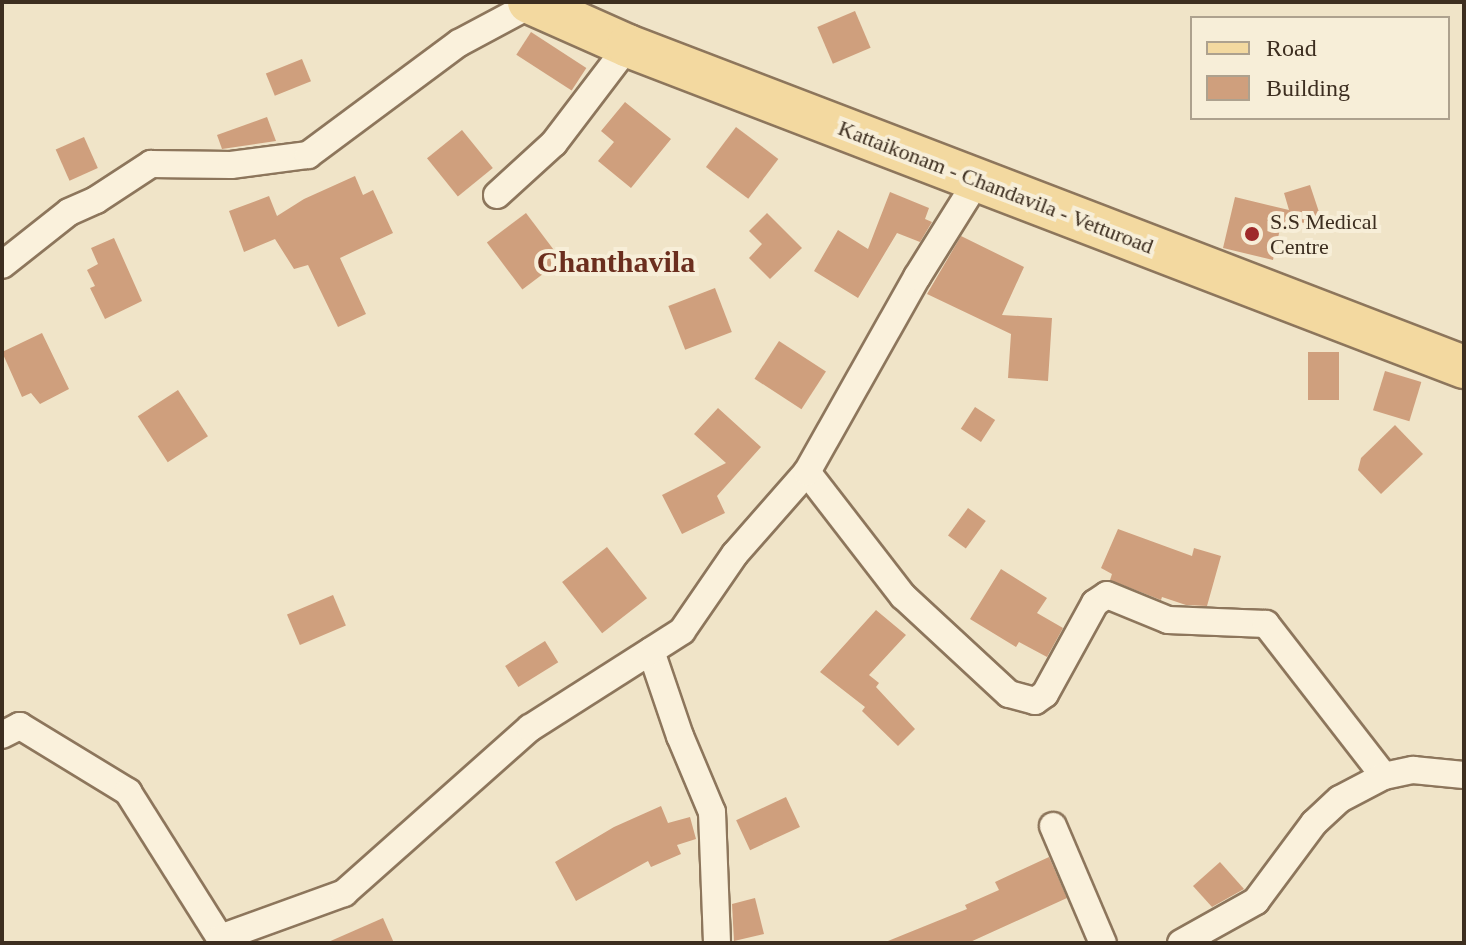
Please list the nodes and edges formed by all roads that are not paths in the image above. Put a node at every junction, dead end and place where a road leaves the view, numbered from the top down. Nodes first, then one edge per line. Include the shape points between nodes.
1 (531, 3) edge
2 (628, 46) junction
3 (977, 181) junction
4 (497, 195) dead end
5 (2, 265) edge
6 (1464, 367) edge
7 (807, 472) junction
8 (651, 651) junction
9 (2, 735) edge
10 (1464, 775) edge
11 (1384, 776) junction
12 (1053, 826) dead end
13 (215, 941) edge
14 (717, 943) edge
15 (1103, 943) edge
16 (1181, 943) edge

1 - 2 main road, Kattaikonam - Chandavila - Vetturoad
1 - 5 street via 459,43 308,155 231,165 151,164 69,212
2 - 3 main road, Kattaikonam - Chandavila - Vetturoad
2 - 4 street via 554,143
3 - 6 main road, Kattaikonam - Chandavila - Vetturoad
3 - 7 street
7 - 8 street via 735,554 682,631
7 - 11 street via 903,596 1009,694 1035,701 1045,694 1095,603 1107,595 1168,620 1266,624
8 - 13 street via 530,728 344,893
8 - 14 street via 712,812
9 - 13 street via 20,726 128,792
10 - 11 street via 1413,770
11 - 16 street via 1340,799 1314,823 1256,901
12 - 15 street

